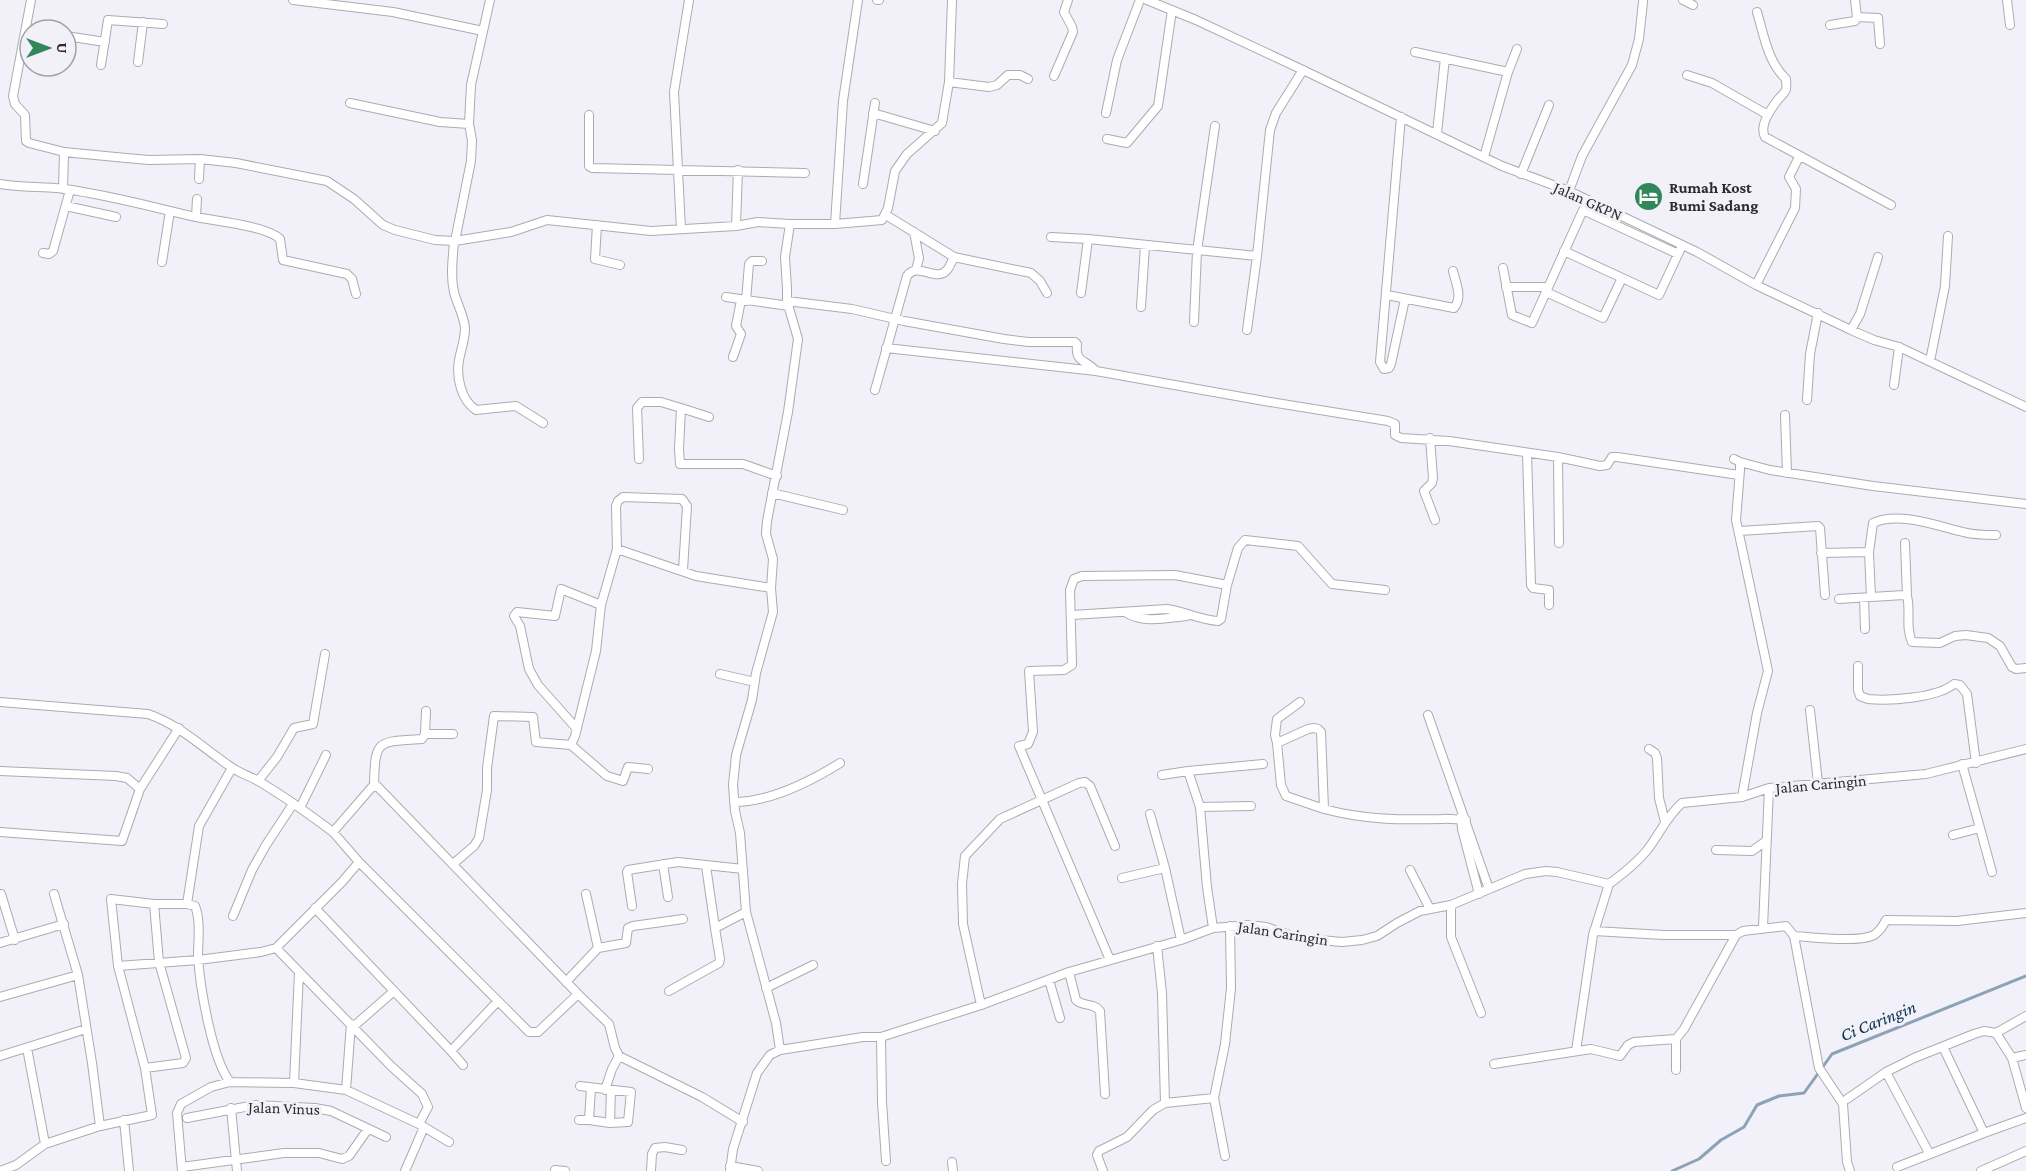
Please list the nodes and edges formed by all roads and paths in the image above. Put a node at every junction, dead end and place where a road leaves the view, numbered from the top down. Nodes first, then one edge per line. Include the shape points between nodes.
1 (31, 0) edge
2 (293, 0) edge
3 (490, 0) edge
4 (689, 0) edge
5 (858, 0) edge
6 (952, 0) edge
7 (1068, 0) edge
8 (1140, 0) edge
9 (1147, 0) edge
10 (1683, 0) edge
11 (1855, 0) edge
12 (2007, 0) edge
13 (1642, 3) dead end
14 (1693, 5) dead end
15 (1172, 10) junction
16 (1757, 12) dead end
17 (1857, 17) junction
18 (29, 18) edge
19 (143, 22) junction
20 (163, 24) dead end
21 (1830, 25) dead end
22 (2010, 25) dead end
23 (483, 31) junction
24 (78, 38) edge
25 (105, 42) junction
26 (1880, 44) dead end
27 (1517, 49) dead end
28 (1415, 52) dead end
29 (1445, 58) junction
30 (138, 62) dead end
31 (101, 65) dead end
32 (1304, 70) junction
33 (1508, 72) junction
34 (1687, 75) dead end
35 (1054, 76) dead end
36 (18, 77) edge
37 (1028, 79) dead end
38 (949, 82) junction
39 (350, 103) dead end
40 (875, 103) dead end
41 (1550, 105) dead end
42 (873, 113) junction
43 (1106, 113) dead end
44 (1768, 115) junction
45 (590, 116) dead end
46 (1401, 117) junction
47 (469, 124) junction
48 (1215, 126) dead end
49 (934, 131) junction
50 (1437, 133) junction
51 (1107, 139) dead end
52 (64, 152) junction
53 (1484, 157) junction
54 (1799, 157) junction
55 (200, 159) junction
56 (679, 170) junction
57 (738, 170) junction
58 (805, 173) dead end
59 (1521, 174) junction
60 (199, 179) dead end
61 (0, 184) edge
62 (863, 184) dead end
63 (67, 189) junction
64 (1569, 191) junction
65 (197, 199) dead end
66 (1891, 205) dead end
67 (66, 206) junction
68 (170, 211) junction
69 (886, 215) junction
70 (116, 217) dead end
71 (196, 217) junction
72 (790, 224) junction
73 (836, 224) junction
74 (597, 225) junction
75 (736, 226) junction
76 (681, 229) junction
77 (914, 232) junction
78 (1948, 236) dead end
79 (1051, 237) dead end
80 (1088, 239) junction
81 (454, 241) junction
82 (1682, 245) junction
83 (1145, 246) junction
84 (1197, 251) junction
85 (1564, 251) junction
86 (43, 253) dead end
87 (1678, 254) junction
88 (954, 256) junction
89 (1257, 256) junction
90 (1878, 257) dead end
91 (762, 261) dead end
92 (162, 262) dead end
93 (620, 265) dead end
94 (1503, 268) dead end
95 (916, 270) junction
96 (1453, 271) dead end
97 (1622, 278) junction
98 (1756, 285) junction
99 (1506, 287) junction
100 (1547, 290) junction
101 (1047, 293) dead end
102 (1081, 293) dead end
103 (356, 294) dead end
104 (1387, 295) junction
105 (726, 297) dead end
106 (1405, 299) junction
107 (743, 301) junction
108 (788, 303) junction
109 (1141, 307) dead end
110 (1818, 313) junction
111 (894, 318) junction
112 (1194, 322) dead end
113 (1247, 330) dead end
114 (1851, 330) junction
115 (1899, 347) junction
116 (886, 348) junction
117 (733, 357) dead end
118 (1930, 362) junction
119 (1096, 371) junction
120 (1894, 385) dead end
121 (875, 390) dead end
122 (1806, 400) dead end
123 (2026, 407) edge
124 (681, 408) junction
125 (1785, 416) dead end
126 (709, 417) dead end
127 (543, 423) dead end
128 (1430, 438) junction
129 (1527, 455) junction
130 (639, 459) dead end
131 (1558, 460) junction
132 (1787, 473) junction
133 (1739, 475) junction
134 (777, 476) junction
135 (772, 493) junction
136 (2026, 504) edge
137 (843, 510) dead end
138 (1435, 520) dead end
139 (1739, 531) junction
140 (1996, 535) dead end
141 (1559, 543) dead end
142 (1905, 543) dead end
143 (617, 549) junction
144 (1869, 552) junction
145 (1821, 553) junction
146 (682, 570) junction
147 (1227, 585) junction
148 (771, 588) junction
149 (1385, 590) dead end
150 (1825, 595) dead end
151 (1907, 596) junction
152 (1868, 597) junction
153 (1839, 599) dead end
154 (601, 605) junction
155 (1549, 605) dead end
156 (1072, 615) junction
157 (1865, 629) dead end
158 (325, 654) dead end
159 (1858, 666) dead end
160 (2026, 668) edge
161 (720, 674) dead end
162 (754, 682) junction
163 (0, 702) edge
164 (1300, 702) dead end
165 (1810, 710) dead end
166 (426, 711) dead end
167 (1428, 715) dead end
168 (180, 728) junction
169 (577, 729) junction
170 (425, 734) junction
171 (453, 734) dead end
172 (1277, 743) junction
173 (571, 745) junction
174 (1649, 749) dead end
175 (2026, 749) edge
176 (326, 755) dead end
177 (1976, 762) junction
178 (840, 763) dead end
179 (1263, 764) dead end
180 (1962, 764) junction
181 (232, 768) junction
182 (648, 769) dead end
183 (0, 771) edge
184 (1188, 771) junction
185 (1162, 775) dead end
186 (258, 781) junction
187 (1818, 783) junction
188 (374, 787) junction
189 (1769, 788) junction
190 (140, 789) junction
191 (1742, 797) junction
192 (1043, 799) junction
193 (734, 802) junction
194 (297, 806) junction
195 (1251, 806) dead end
196 (1200, 807) junction
197 (1324, 809) junction
198 (1150, 814) dead end
199 (1463, 819) junction
200 (1665, 822) junction
201 (1980, 828) junction
202 (0, 832) edge
203 (333, 832) junction
204 (1953, 835) dead end
205 (1766, 841) junction
206 (1115, 846) dead end
207 (1716, 850) dead end
208 (358, 862) junction
209 (453, 864) junction
210 (663, 864) junction
211 (706, 866) junction
212 (1165, 867) junction
213 (743, 869) junction
214 (1410, 870) dead end
215 (1992, 872) dead end
216 (1122, 878) dead end
217 (1610, 884) junction
218 (1488, 889) junction
219 (1, 894) edge
220 (54, 894) dead end
221 (586, 894) dead end
222 (1479, 894) junction
223 (668, 897) dead end
224 (154, 904) junction
225 (187, 904) junction
226 (1451, 905) junction
227 (632, 906) dead end
228 (315, 908) junction
229 (1430, 909) junction
230 (746, 912) junction
231 (2026, 913) edge
232 (233, 915) dead end
233 (683, 919) dead end
234 (64, 924) junction
235 (1230, 926) junction
236 (1763, 927) junction
237 (715, 928) junction
238 (1213, 928) junction
239 (1594, 931) junction
240 (1736, 935) junction
241 (1794, 936) junction
242 (15, 940) junction
243 (1181, 940) junction
244 (0, 944) edge
245 (1157, 946) junction
246 (276, 948) junction
247 (598, 948) junction
248 (198, 960) junction
249 (1110, 960) junction
250 (159, 962) junction
251 (813, 965) dead end
252 (118, 966) junction
253 (299, 972) junction
254 (1069, 972) junction
255 (78, 975) junction
256 (1049, 980) junction
257 (566, 982) junction
258 (766, 988) junction
259 (394, 991) junction
260 (669, 991) dead end
261 (578, 994) junction
262 (0, 997) edge
263 (497, 1002) junction
264 (981, 1005) junction
265 (1481, 1013) dead end
266 (2026, 1016) edge
267 (1060, 1018) dead end
268 (352, 1026) junction
269 (86, 1029) junction
270 (1996, 1033) junction
271 (882, 1037) junction
272 (1676, 1039) junction
273 (1943, 1047) junction
274 (27, 1048) junction
275 (780, 1050) junction
276 (452, 1051) junction
277 (1576, 1051) junction
278 (2026, 1055) edge
279 (0, 1056) edge
280 (619, 1056) junction
281 (2012, 1058) junction
282 (1494, 1064) dead end
283 (463, 1065) dead end
284 (145, 1068) junction
285 (1676, 1070) dead end
286 (1886, 1072) junction
287 (230, 1082) junction
288 (294, 1083) junction
289 (580, 1086) dead end
290 (591, 1088) junction
291 (346, 1090) junction
292 (608, 1090) junction
293 (1105, 1094) dead end
294 (1214, 1098) junction
295 (1847, 1099) dead end
296 (1165, 1103) junction
297 (231, 1108) junction
298 (2026, 1108) edge
299 (187, 1118) dead end
300 (2026, 1118) edge
301 (124, 1120) junction
302 (579, 1120) dead end
303 (589, 1120) junction
304 (743, 1122) junction
305 (610, 1123) junction
306 (100, 1126) junction
307 (422, 1126) junction
308 (369, 1129) junction
309 (1984, 1133) junction
310 (386, 1137) dead end
311 (449, 1142) dead end
312 (45, 1144) junction
313 (682, 1150) dead end
314 (2026, 1151) edge
315 (1929, 1153) junction
316 (1225, 1156) dead end
317 (236, 1160) junction
318 (886, 1161) dead end
319 (952, 1161) dead end
320 (1897, 1167) dead end
321 (9, 1169) edge
322 (182, 1169) edge
323 (730, 1169) edge
324 (555, 1170) edge
325 (129, 1171) edge
326 (237, 1171) edge
327 (405, 1171) edge
328 (565, 1171) edge
329 (651, 1171) edge
330 (758, 1171) edge
331 (953, 1171) edge
332 (1103, 1171) edge
333 (1850, 1171) edge
334 (1980, 1171) edge

1 - 18 street
2 - 23 street via 393,12
3 - 23 street
4 - 56 street via 674,92
5 - 73 street via 843,102
6 - 38 street
7 - 35 street via 1064,12 1072,32
8 - 43 street via 1117,60
9 - 15 street, Jalan GKPN
10 - 14 street
11 - 17 street
12 - 22 street
13 - 64 street via 1632,64 1582,156
15 - 32 street, Jalan GKPN
15 - 51 street via 1158,106 1126,143
16 - 44 street via 1776,69 1786,79 1786,91
17 - 21 street via 1855,21
17 - 26 street via 1878,18
19 - 20 street
19 - 25 street via 108,20
19 - 30 street
23 - 47 street via 471,85
24 - 25 street
25 - 31 street
27 - 33 street
28 - 29 street
29 - 33 street
29 - 50 street
32 - 46 street, Jalan GKPN
32 - 89 street via 1276,112 1270,130
33 - 53 street
34 - 44 street via 1712,83
36 - 52 street via 15,104 25,115 26,141
37 - 38 street via 1008,75 989,87
38 - 49 street via 942,123
39 - 47 street via 440,122
40 - 42 street
41 - 59 street
42 - 49 street
42 - 62 street
44 - 54 street via 1762,130 1765,137
45 - 56 street via 592,168
46 - 50 street, Jalan GKPN
46 - 104 street
47 - 81 street via 471,161
48 - 84 street
49 - 69 street via 907,154 895,171
50 - 53 street, Jalan GKPN
52 - 55 street via 149,160
52 - 63 street
53 - 59 street, Jalan GKPN
54 - 66 street
54 - 98 street via 1789,177 1796,189 1795,208
55 - 60 street
55 - 81 street via 327,182 383,225 435,240
56 - 57 street
56 - 76 street
57 - 58 street
57 - 75 street
59 - 64 street, Jalan GKPN
61 - 63 street
63 - 67 street
63 - 68 street
64 - 82 street, Jalan GKPN
65 - 71 street
67 - 70 street
67 - 86 street via 53,251
68 - 71 street
68 - 92 street
69 - 73 street via 882,220
69 - 77 street
71 - 103 street via 273,234 280,239 283,260 347,274
72 - 73 street
72 - 75 street via 758,222
72 - 108 street via 785,257
74 - 76 street via 651,231
74 - 81 street via 547,220 511,232
74 - 93 street via 596,259
75 - 76 street
77 - 88 street
77 - 95 street via 919,258
78 - 118 street via 1945,286
79 - 80 street
80 - 83 street
80 - 102 street
81 - 127 street via 453,282 465,325 459,362 460,390 476,410 516,406
82 - 87 street
82 - 98 street, Jalan GKPN
83 - 84 street
83 - 109 street
84 - 89 street
84 - 112 street
85 - 87 street via 1583,210
85 - 97 street
85 - 100 street
87 - 97 street via 1659,295
88 - 95 street via 943,273
88 - 101 street via 1031,273
89 - 113 street
90 - 114 street
91 - 107 street via 749,264
94 - 99 street
95 - 111 street via 907,276
96 - 106 street via 1459,295 1454,308
97 - 100 street via 1603,318
98 - 110 street, Jalan GKPN
99 - 100 street
99 - 100 street via 1512,315 1532,323
104 - 106 street
104 - 106 street via 1380,362 1384,369 1391,364
105 - 107 street
107 - 108 street
107 - 117 street via 736,326 741,335
108 - 111 street via 824,304
108 - 134 street via 798,339
110 - 114 street, Jalan GKPN
110 - 122 street
111 - 116 street
111 - 119 street via 1028,342 1075,342 1076,354
114 - 115 street, Jalan GKPN
115 - 118 street, Jalan GKPN
115 - 120 street
116 - 119 street
116 - 121 street
118 - 123 street, Jalan GKPN
119 - 128 street via 1388,420 1395,424 1396,436
124 - 126 street
124 - 130 street via 661,402 639,404
124 - 134 street via 680,464 742,464
125 - 132 street
128 - 129 street
128 - 138 street via 1433,478 1424,491
129 - 131 street
129 - 155 street via 1531,585 1549,590
131 - 133 street via 1605,466 1617,457
131 - 141 street
132 - 133 street via 1737,461
132 - 136 street
133 - 139 street
134 - 135 street
135 - 137 street
135 - 148 street via 766,534 773,560
139 - 145 street via 1818,526
139 - 191 street via 1768,671
140 - 144 street via 1961,532 1906,519 1880,520 1873,525
142 - 151 street
143 - 146 street
143 - 146 street via 616,506 620,499 682,499 687,506
143 - 154 street
144 - 145 street
144 - 152 street
145 - 150 street
146 - 148 street via 696,576
147 - 149 street via 1238,548 1245,540 1298,546 1332,584
147 - 156 street via 1221,619 1216,621 1167,609
147 - 156 street via 1175,575 1082,576 1071,584
148 - 162 street via 773,612
151 - 152 street
151 - 160 street via 1912,642 1940,643 1966,635 1988,638 2000,646 2012,667
152 - 153 street
152 - 157 street
154 - 169 street via 596,651
154 - 169 street via 561,589 555,616 517,612 514,615 538,685
156 - 192 street via 1072,665 1029,671 1033,732 1028,744 1019,746
158 - 186 street via 313,724 294,728
159 - 177 street via 1858,690 1860,696 1868,699 1926,696 1960,685 1967,694
161 - 162 street
162 - 193 street via 736,755
163 - 168 street via 148,714
164 - 172 street via 1277,719
165 - 187 street
166 - 170 street
167 - 199 street
168 - 181 street
168 - 190 street
169 - 173 street
170 - 171 street
170 - 188 street via 422,739 384,742 375,761
172 - 197 street via 1281,785 1286,796
172 - 197 street via 1308,729 1321,732
173 - 182 street via 607,776 621,781 628,767
173 - 209 street via 536,742 533,717 493,717 479,838
174 - 200 street via 1657,758
175 - 177 street, Jalan Caringin
176 - 194 street
177 - 180 street, Jalan Caringin
178 - 193 street via 808,781
179 - 184 street
180 - 187 street, Jalan Caringin via 1926,774
180 - 201 street
181 - 186 street
181 - 225 street via 199,826
183 - 190 street via 116,776 127,778
184 - 185 street
184 - 196 street
186 - 194 street
187 - 189 street, Jalan Caringin
188 - 203 street
188 - 209 street via 381,789
189 - 191 street, Jalan Caringin
189 - 205 street
190 - 202 street via 122,841
191 - 200 street, Jalan Caringin via 1682,803
192 - 206 street via 1085,782
192 - 249 street
192 - 264 street via 1000,819 965,856 963,924
193 - 213 street
194 - 203 street
194 - 232 street via 266,845
195 - 196 street
196 - 238 street
197 - 199 street via 1354,817
198 - 212 street
199 - 218 street
199 - 222 street
200 - 217 street, Jalan Caringin via 1650,847
201 - 204 street
201 - 215 street
203 - 208 street
205 - 207 street via 1752,851
205 - 236 street
208 - 228 street
208 - 263 street
209 - 257 street
210 - 211 street
210 - 223 street
210 - 227 street via 628,870
211 - 213 street
211 - 237 street
212 - 216 street
212 - 243 street
213 - 230 street
214 - 229 street
217 - 218 street, Jalan Caringin via 1546,871 1525,874
217 - 239 street
218 - 222 street, Jalan Caringin
219 - 242 street
220 - 234 street
221 - 247 street
222 - 226 street, Jalan Caringin
224 - 225 street
224 - 250 street
224 - 252 street via 111,898
225 - 248 street via 195,906 197,912
226 - 229 street, Jalan Caringin
226 - 265 street via 1452,937
228 - 246 street
228 - 259 street
229 - 235 street, Jalan Caringin via 1377,936 1342,942 1298,938 1266,927
230 - 237 street
230 - 258 street
231 - 241 street via 1957,921 1886,920 1873,935 1862,938
233 - 247 street via 633,926 628,928 626,943
234 - 242 street
234 - 255 street
235 - 238 street, Jalan Caringin
235 - 294 street via 1231,988
236 - 240 street
236 - 241 street via 1787,926
237 - 260 street via 719,963
238 - 243 street, Jalan Caringin
239 - 240 street
239 - 277 street
240 - 272 street
241 - 333 street via 1822,1071 1843,1104
242 - 244 street
243 - 245 street, Jalan Caringin
245 - 249 street, Jalan Caringin
245 - 296 street
246 - 248 street
246 - 253 street
247 - 257 street
248 - 250 street
248 - 287 street via 218,1062
249 - 254 street, Jalan Caringin
250 - 252 street
250 - 284 street via 186,1058 183,1063
251 - 258 street
252 - 284 street
253 - 268 street
253 - 288 street
254 - 256 street, Jalan Caringin
254 - 293 street via 1076,1000 1100,1011
255 - 262 street
255 - 269 street
256 - 264 street, Jalan Caringin
256 - 267 street
257 - 261 street
258 - 275 street
259 - 268 street
259 - 276 street
261 - 263 street via 533,1033
261 - 280 street via 609,1024
263 - 276 street
264 - 271 street, Jalan Caringin
266 - 270 street
268 - 291 street
268 - 307 street via 422,1094 428,1107
269 - 274 street
269 - 306 street
270 - 273 street via 1984,1031
270 - 281 street
271 - 275 street, Jalan Caringin
271 - 318 street
272 - 277 street via 1634,1042 1620,1056 1591,1049
272 - 285 street
273 - 286 street
273 - 309 street
274 - 279 street
274 - 312 street
275 - 304 street via 761,1064
276 - 283 street
277 - 282 street
278 - 281 street
280 - 292 street
280 - 304 street
281 - 298 street
284 - 301 street via 152,1115
286 - 295 street
286 - 315 street
287 - 288 street
287 - 322 street via 210,1087 181,1104 177,1113
288 - 291 street
289 - 290 street
290 - 292 street
290 - 303 street
291 - 307 street
292 - 305 street
292 - 305 street via 631,1093 629,1121
294 - 296 street
294 - 316 street
296 - 332 street via 1127,1137 1099,1151
297 - 299 street, Jalan Vinus
297 - 308 street, Jalan Vinus via 262,1105 331,1111
297 - 317 street, Jalan Vinus
300 - 309 street
301 - 306 street
301 - 325 street
302 - 303 street
303 - 305 street
304 - 323 street
306 - 312 street
307 - 311 street
307 - 327 street
308 - 310 street, Jalan Vinus
308 - 317 street via 349,1156 342,1159 319,1153 284,1153
309 - 315 street
312 - 321 street
313 - 329 street via 655,1148
314 - 334 street
315 - 320 street
317 - 322 street
317 - 326 street, Jalan Vinus
319 - 331 street
323 - 330 street
324 - 328 street

